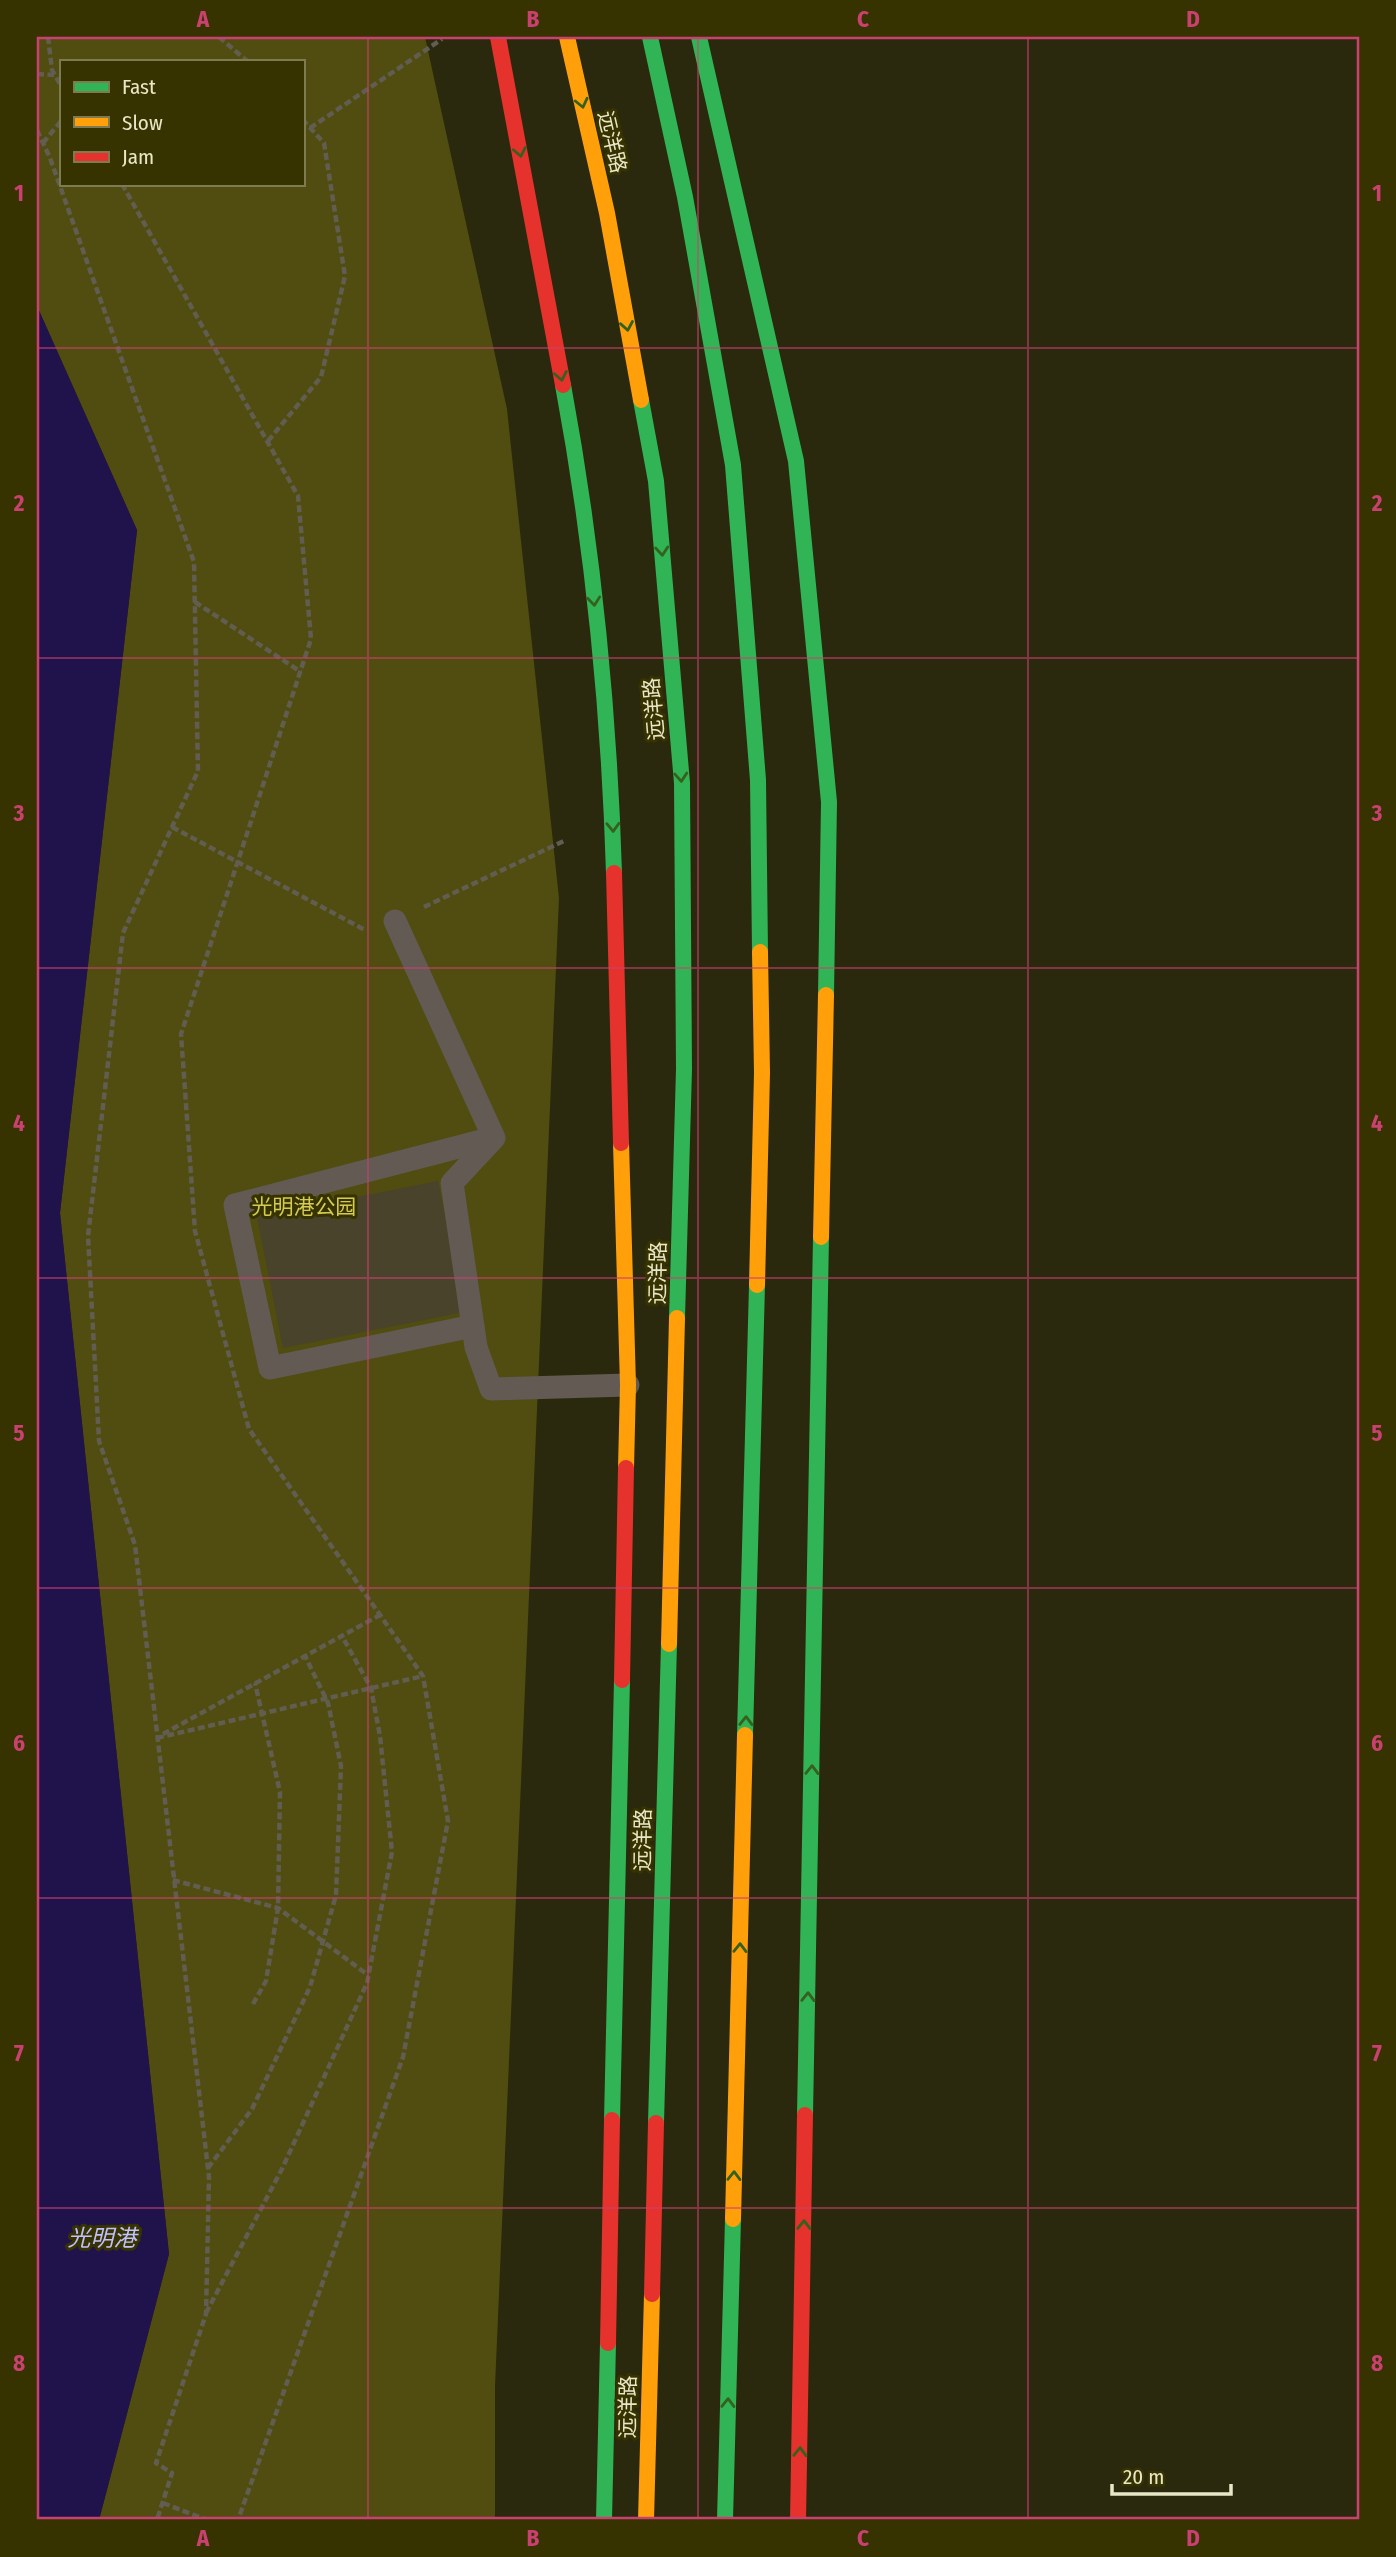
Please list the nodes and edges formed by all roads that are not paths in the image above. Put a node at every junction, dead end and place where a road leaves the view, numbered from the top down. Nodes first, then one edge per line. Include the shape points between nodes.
1 (498, 37) edge
2 (567, 37) edge
3 (650, 37) edge
4 (699, 37) edge
5 (394, 921) road end
6 (494, 1138) junction
7 (473, 1326) junction
8 (628, 1385) junction
9 (604, 2520) edge
10 (646, 2520) edge
11 (725, 2520) edge
12 (798, 2520) edge

1 -> 8 main road via 584,498 611,772
2 -> 10 main road, 远洋路 via 607,213 656,481 682,783 684,1069
11 -> 3 main road via 762,1073 758,780 733,466 685,197
12 -> 4 main road via 829,802 796,461
5 - 6 lane
6 - 7 lane via 452,1183
6 - 7 lane via 235,1205 270,1368
7 - 8 lane via 491,1389
8 - 9 main road

